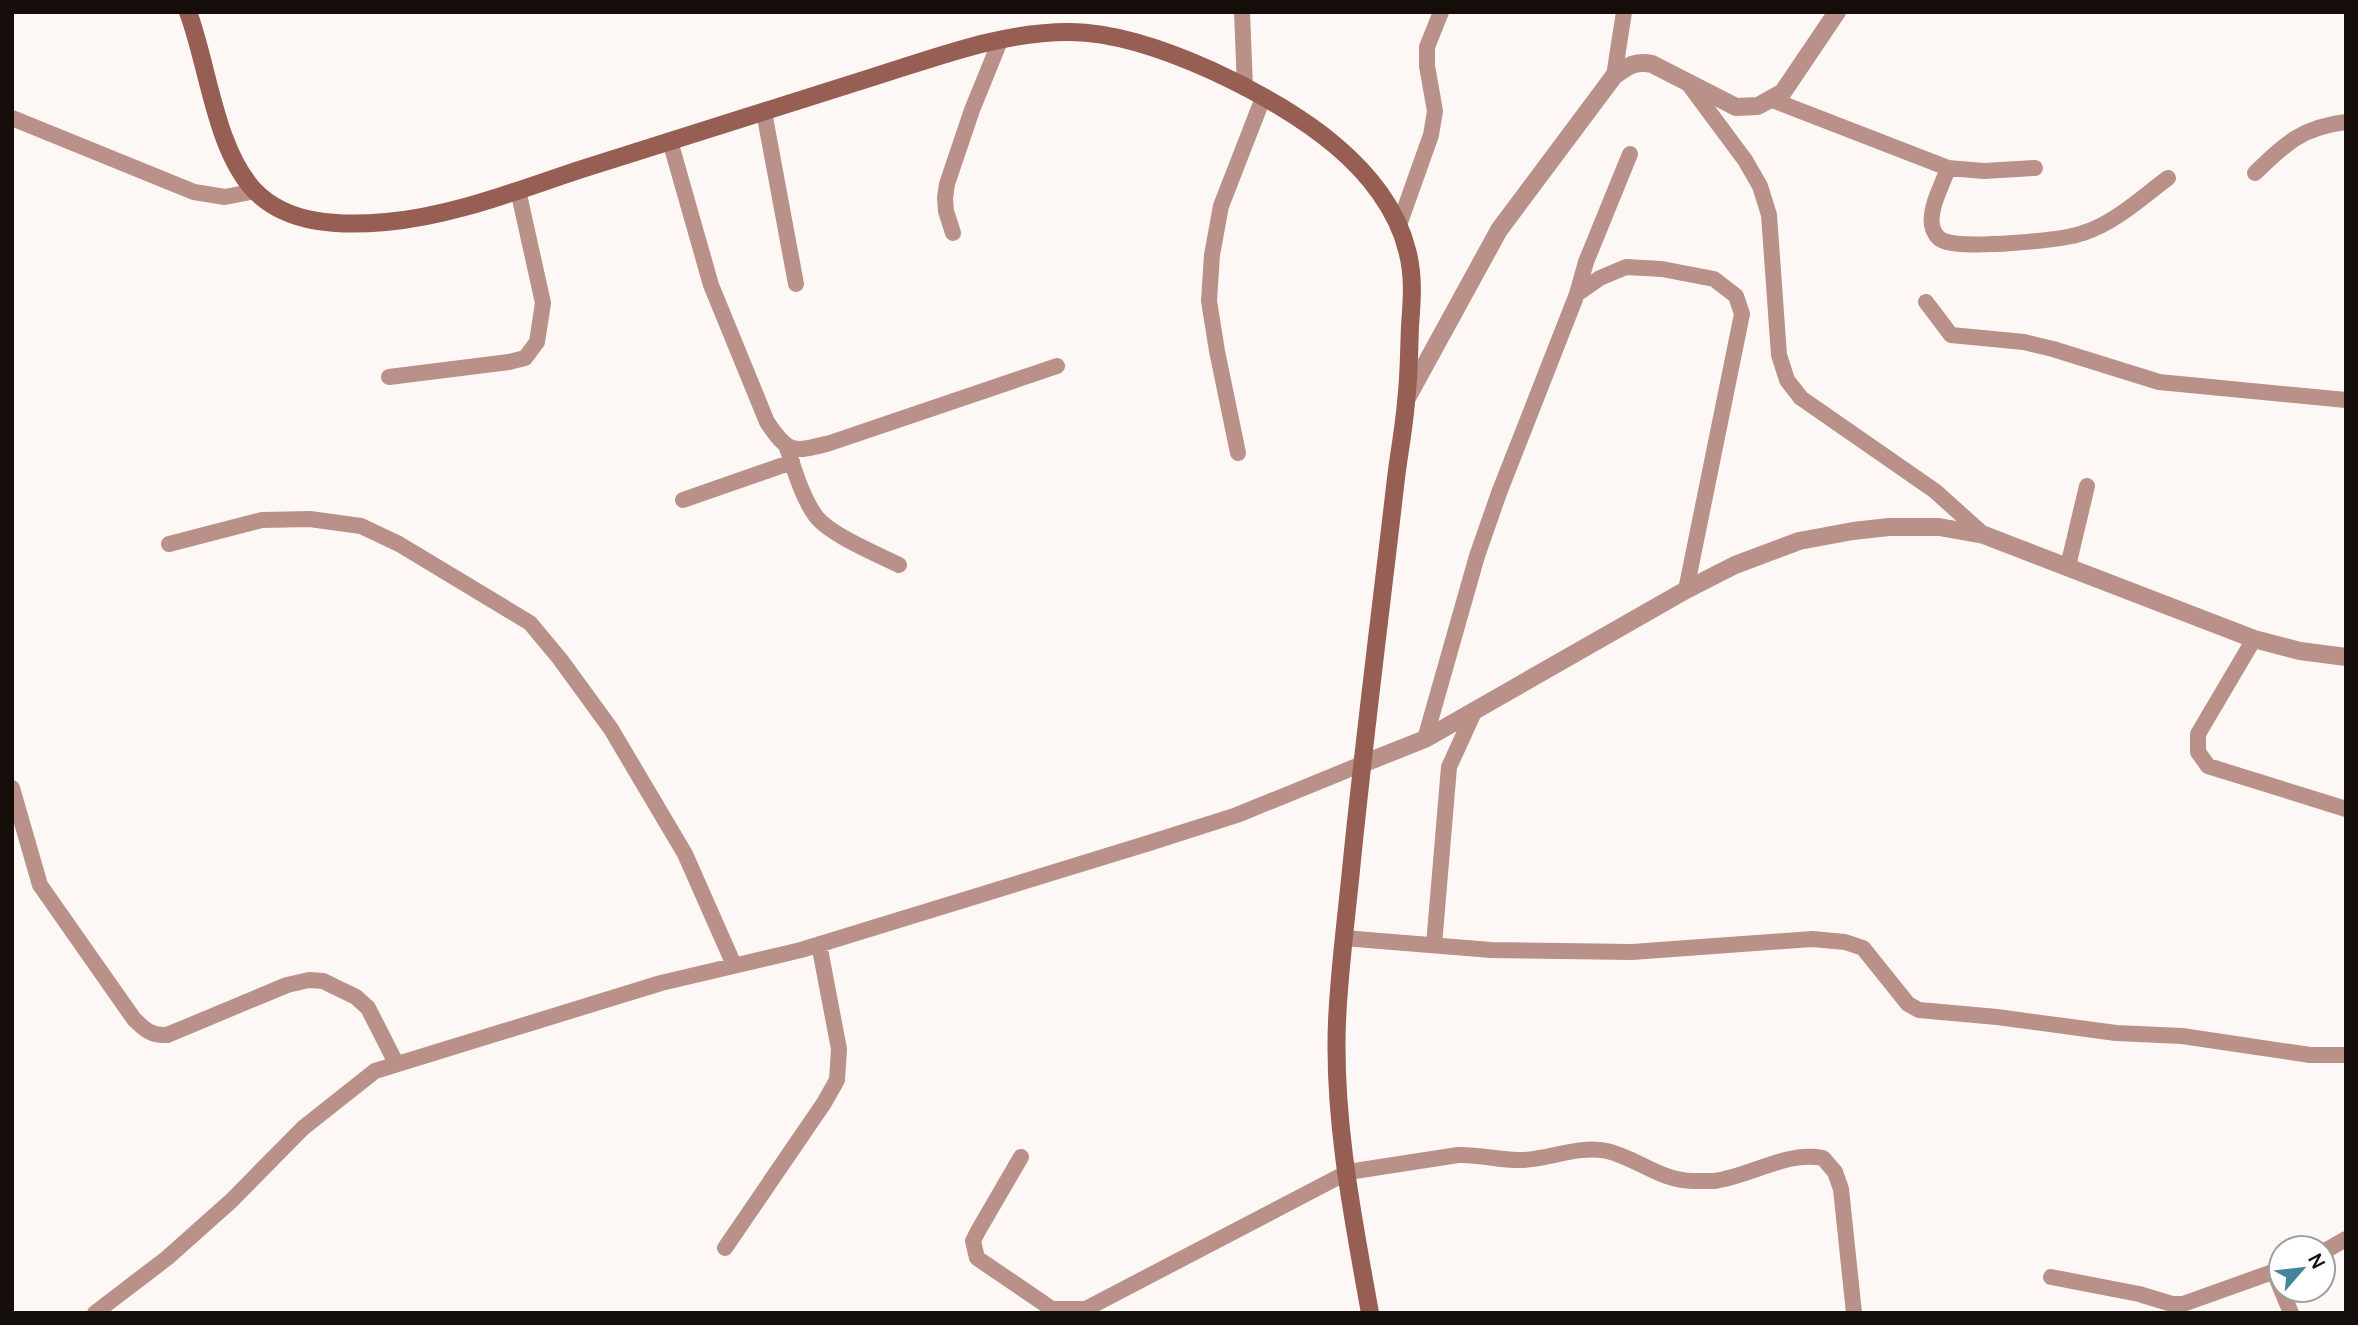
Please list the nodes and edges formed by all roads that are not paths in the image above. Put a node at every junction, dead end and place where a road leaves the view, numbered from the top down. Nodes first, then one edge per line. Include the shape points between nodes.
1 (188, 12) edge
2 (1242, 12) edge
3 (1441, 12) edge
4 (1625, 12) edge
5 (1838, 12) edge
6 (1000, 40) junction
7 (1614, 76) junction
8 (1687, 82) junction
9 (1245, 88) junction
10 (1263, 98) junction
11 (1770, 99) junction
12 (764, 111) junction
13 (12, 118) edge
14 (2346, 122) edge
15 (670, 141) junction
16 (1630, 155) dead end
17 (1948, 168) junction
18 (2035, 168) dead end
19 (2255, 173) dead end
20 (2168, 178) dead end
21 (518, 190) junction
22 (255, 191) junction
23 (1399, 225) junction
24 (953, 233) dead end
25 (796, 284) dead end
26 (1577, 294) junction
27 (1926, 302) dead end
28 (1057, 366) dead end
29 (389, 377) dead end
30 (1407, 398) junction
31 (2346, 400) edge
32 (786, 445) junction
33 (1238, 453) dead end
34 (792, 462) junction
35 (2087, 486) dead end
36 (683, 500) dead end
37 (1984, 534) junction
38 (170, 544) dead end
39 (899, 565) dead end
40 (2068, 566) junction
41 (1686, 590) junction
42 (2254, 639) junction
43 (2346, 657) edge
44 (1475, 710) junction
45 (1425, 739) junction
46 (1362, 764) junction
47 (12, 788) edge
48 (2346, 809) edge
49 (1344, 938) junction
50 (819, 944) junction
51 (1434, 945) junction
52 (734, 965) junction
53 (2346, 1055) edge
54 (396, 1063) junction
55 (1021, 1157) dead end
56 (1348, 1172) junction
57 (725, 1248) dead end
58 (2267, 1274) edge
59 (2051, 1277) dead end
60 (1081, 1311) edge
61 (95, 1313) edge
62 (1370, 1313) edge
63 (1854, 1313) edge

1 - 22 main road via 222,130 237,167
2 - 9 street
3 - 23 street via 1427,47 1435,111 1431,135
4 - 7 street
5 - 11 street via 1783,92
6 - 9 main road via 1042,33 1115,36 1162,51
6 - 12 main road
6 - 24 street via 947,184 946,211
7 - 8 street via 1642,62
7 - 30 street via 1499,230
8 - 11 street via 1736,107 1758,106
8 - 37 street via 1760,186 1769,215 1779,355 1787,380 1801,398 1935,491
9 - 10 main road
10 - 23 main road via 1335,145 1383,197
10 - 33 street via 1222,206 1212,255 1209,302
11 - 17 street
12 - 15 main road
12 - 25 street
13 - 22 street via 194,192 225,197
14 - 19 street via 2302,133
15 - 21 main road
15 - 32 street via 711,285 767,422
16 - 26 street
17 - 18 street
17 - 20 street via 1932,225 1943,241 1959,243 2030,242 2082,234 2107,223
21 - 22 main road via 432,214 348,223 312,220 279,209
21 - 29 street via 543,303 537,342 525,358 509,362
23 - 30 main road via 1409,253 1412,288
26 - 41 street via 1626,267 1714,279 1736,296 1742,314
26 - 45 street via 1477,556
27 - 31 street via 1951,335 2053,348 2159,383
28 - 32 street via 830,443 802,450
30 - 46 main road
32 - 34 street
34 - 36 street
34 - 39 street via 816,517
35 - 40 street
37 - 40 street
37 - 41 street via 1939,527 1889,527 1799,541
38 - 52 street via 262,520 310,519 360,526 399,544 530,623 618,740 685,854
40 - 42 street
41 - 44 street
42 - 43 street
42 - 48 street via 2198,734 2199,752 2208,766
44 - 45 street
44 - 51 street via 1449,766
45 - 46 street
46 - 49 main road
46 - 50 street via 1237,815
47 - 54 street via 40,885 146,1030 156,1036 167,1035 287,985 323,981 368,1008
49 - 51 street
49 - 56 main road via 1337,1036
50 - 52 street
50 - 57 street via 839,1049 837,1080
51 - 53 street via 1632,952 1812,939 1863,947 1903,999 1919,1010 2116,1033 2182,1036 2311,1055
52 - 54 street
54 - 61 street via 356,1084 303,1128 167,1258
55 - 60 street via 973,1241 977,1258 1052,1308
56 - 60 street
56 - 62 main road
56 - 63 street via 1458,1155 1511,1161 1586,1149 1626,1157 1684,1181 1715,1181 1785,1159 1823,1157 1835,1172 1840,1189
58 - 59 street via 2183,1304

